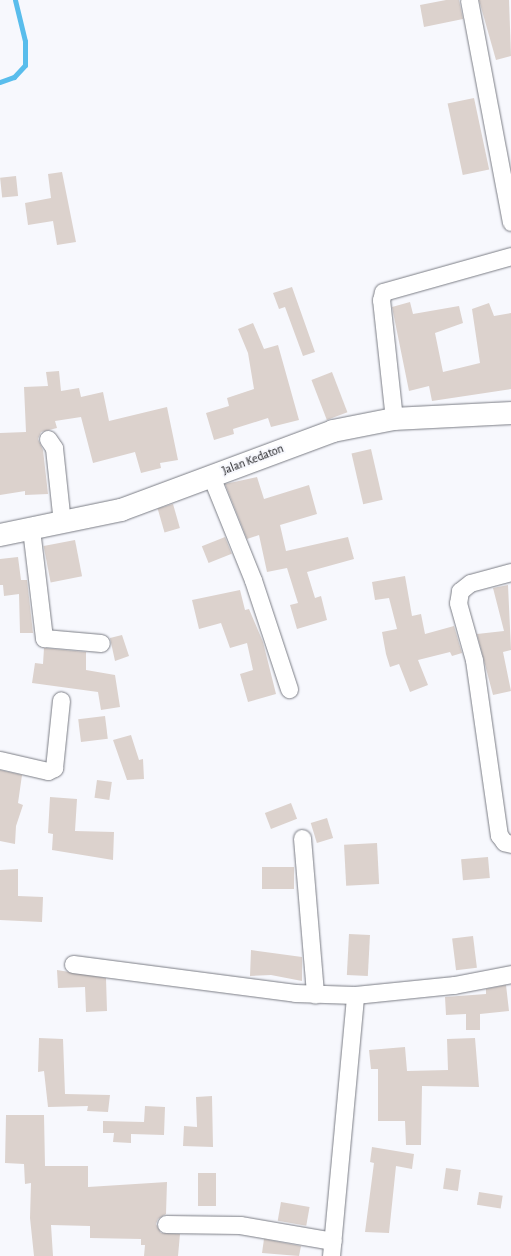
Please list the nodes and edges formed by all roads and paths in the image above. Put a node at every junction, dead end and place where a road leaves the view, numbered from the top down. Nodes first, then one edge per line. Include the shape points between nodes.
1 (469, 0) edge
2 (511, 222) edge
3 (511, 256) edge
4 (511, 413) edge
5 (394, 418) junction
6 (48, 439) dead end
7 (211, 476) junction
8 (62, 523) junction
9 (31, 529) junction
10 (0, 535) edge
11 (511, 572) edge
12 (101, 643) dead end
13 (289, 689) dead end
14 (61, 700) dead end
15 (0, 760) edge
16 (302, 838) dead end
17 (511, 844) edge
18 (73, 964) dead end
19 (511, 974) edge
20 (315, 994) junction
21 (355, 995) junction
22 (166, 1224) dead end
23 (332, 1249) edge

1 - 2 street
3 - 5 street via 384,292 381,300
4 - 5 street, Jalan Kedaton
5 - 7 street, Jalan Kedaton via 333,431
6 - 8 street via 54,448
7 - 8 street, Jalan Kedaton via 121,510
7 - 13 street via 253,580
8 - 9 street, Jalan Kedaton
9 - 10 street, Jalan Kedaton
9 - 12 street via 44,638
11 - 17 street via 470,582 460,591 458,603 474,660 499,835 504,842
14 - 15 street via 54,768 48,771
16 - 20 street
18 - 20 street
19 - 21 street via 454,985
20 - 21 street
21 - 23 street
22 - 23 street via 240,1225

